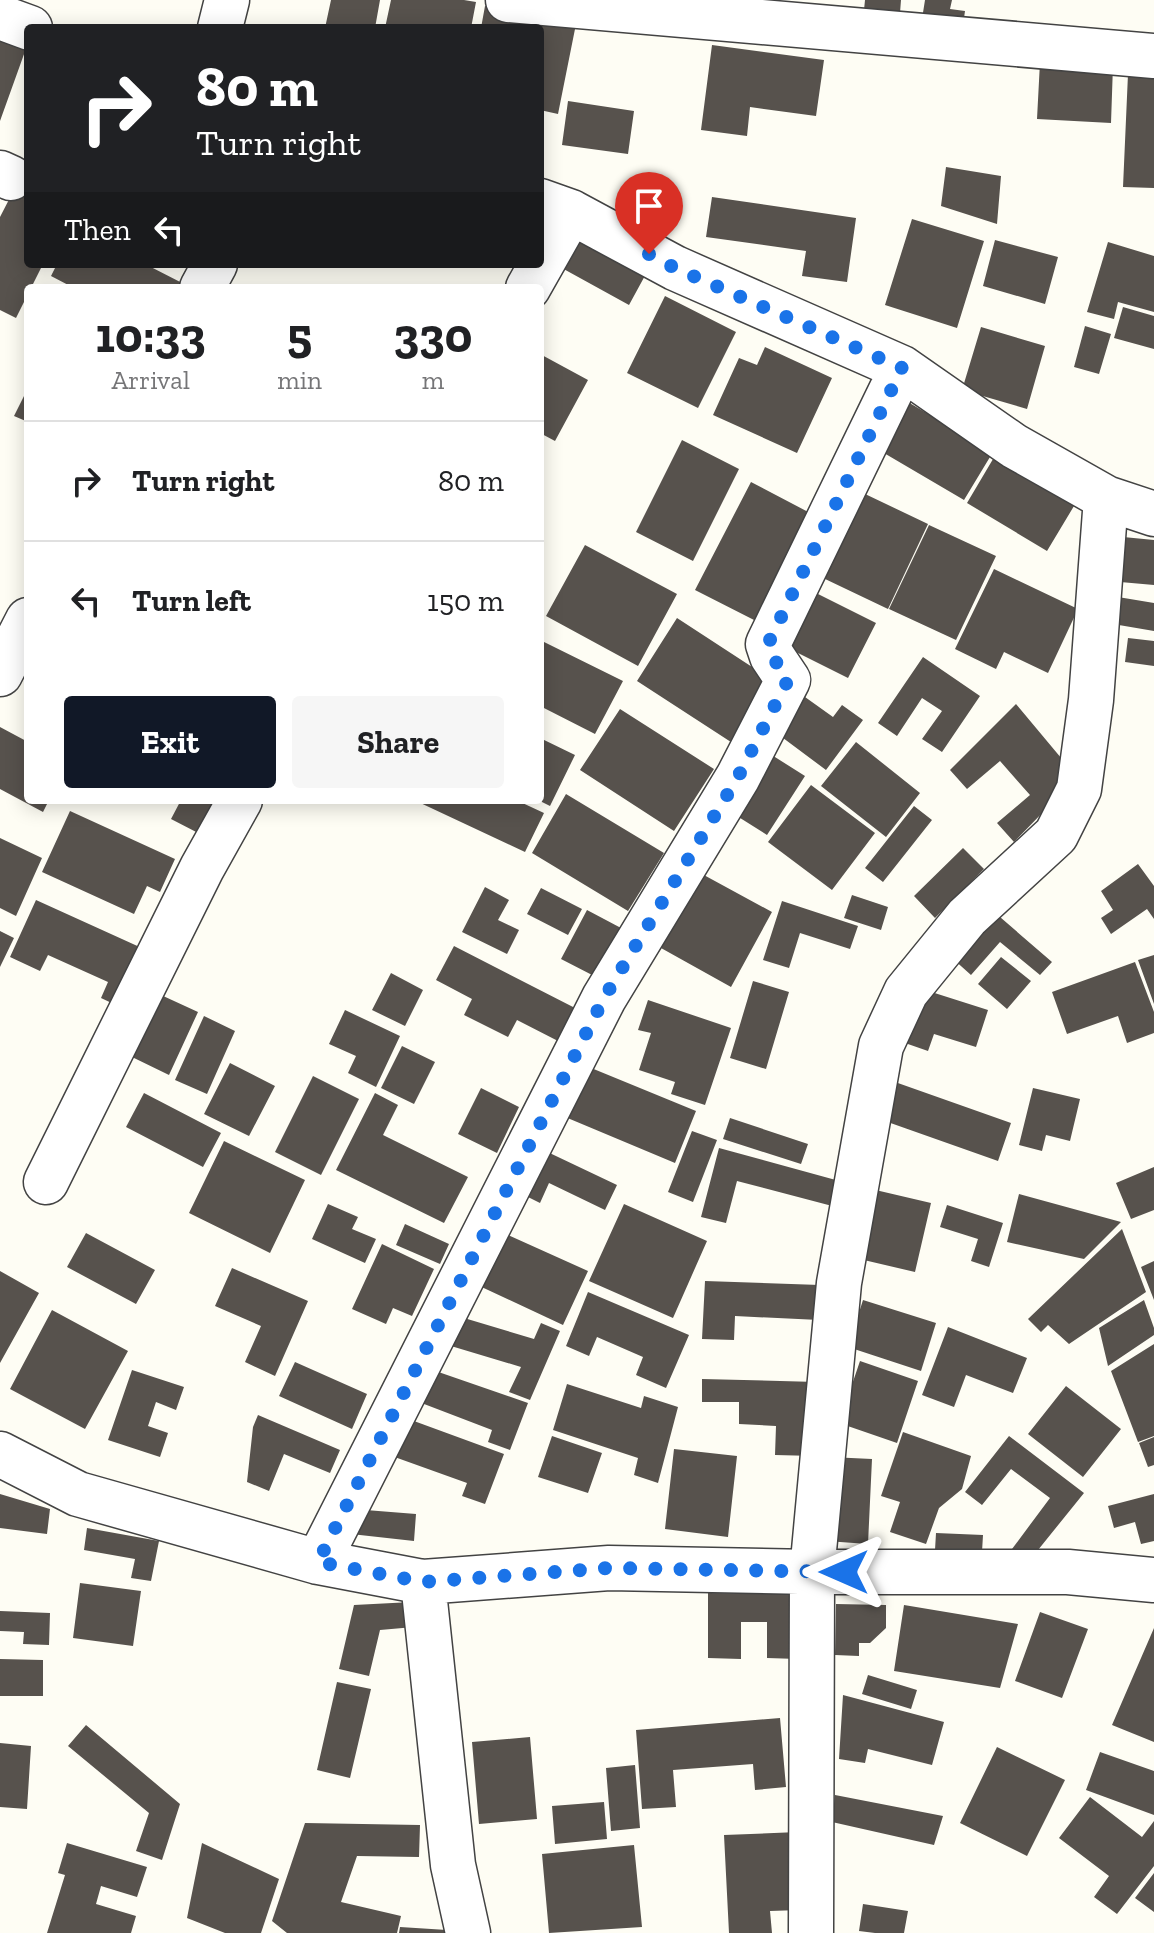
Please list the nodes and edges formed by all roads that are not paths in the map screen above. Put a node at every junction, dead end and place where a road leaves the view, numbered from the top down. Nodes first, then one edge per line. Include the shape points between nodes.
1 (227, 0) edge
2 (508, 0) edge
3 (0, 17) edge
4 (221, 24) edge
5 (24, 26) edge
6 (1154, 56) edge
7 (555, 207) edge
8 (544, 240) edge
9 (902, 368) junction
10 (1106, 498) junction
11 (1154, 514) edge
12 (24, 628) edge
13 (0, 674) edge
14 (238, 804) edge
15 (46, 1182) dead end
16 (0, 1454) edge
17 (318, 1562) junction
18 (812, 1572) junction
19 (1154, 1580) edge
20 (423, 1582) junction
21 (468, 1933) edge
22 (811, 1933) edge

1 - 4 street
2 - 6 street
3 - 5 street
7 - 8 street
7 - 9 street via 675,268
9 - 10 street via 1014,446
9 - 17 street via 768,644 788,680 738,777 604,998
10 - 11 street
10 - 18 street via 1079,789 1056,835 967,917 906,992 881,1046 839,1283
12 - 13 street
14 - 15 street
16 - 17 street via 78,1494
17 - 20 street
18 - 19 street via 1068,1572
18 - 20 street via 609,1568
18 - 22 street
20 - 21 street via 453,1865

